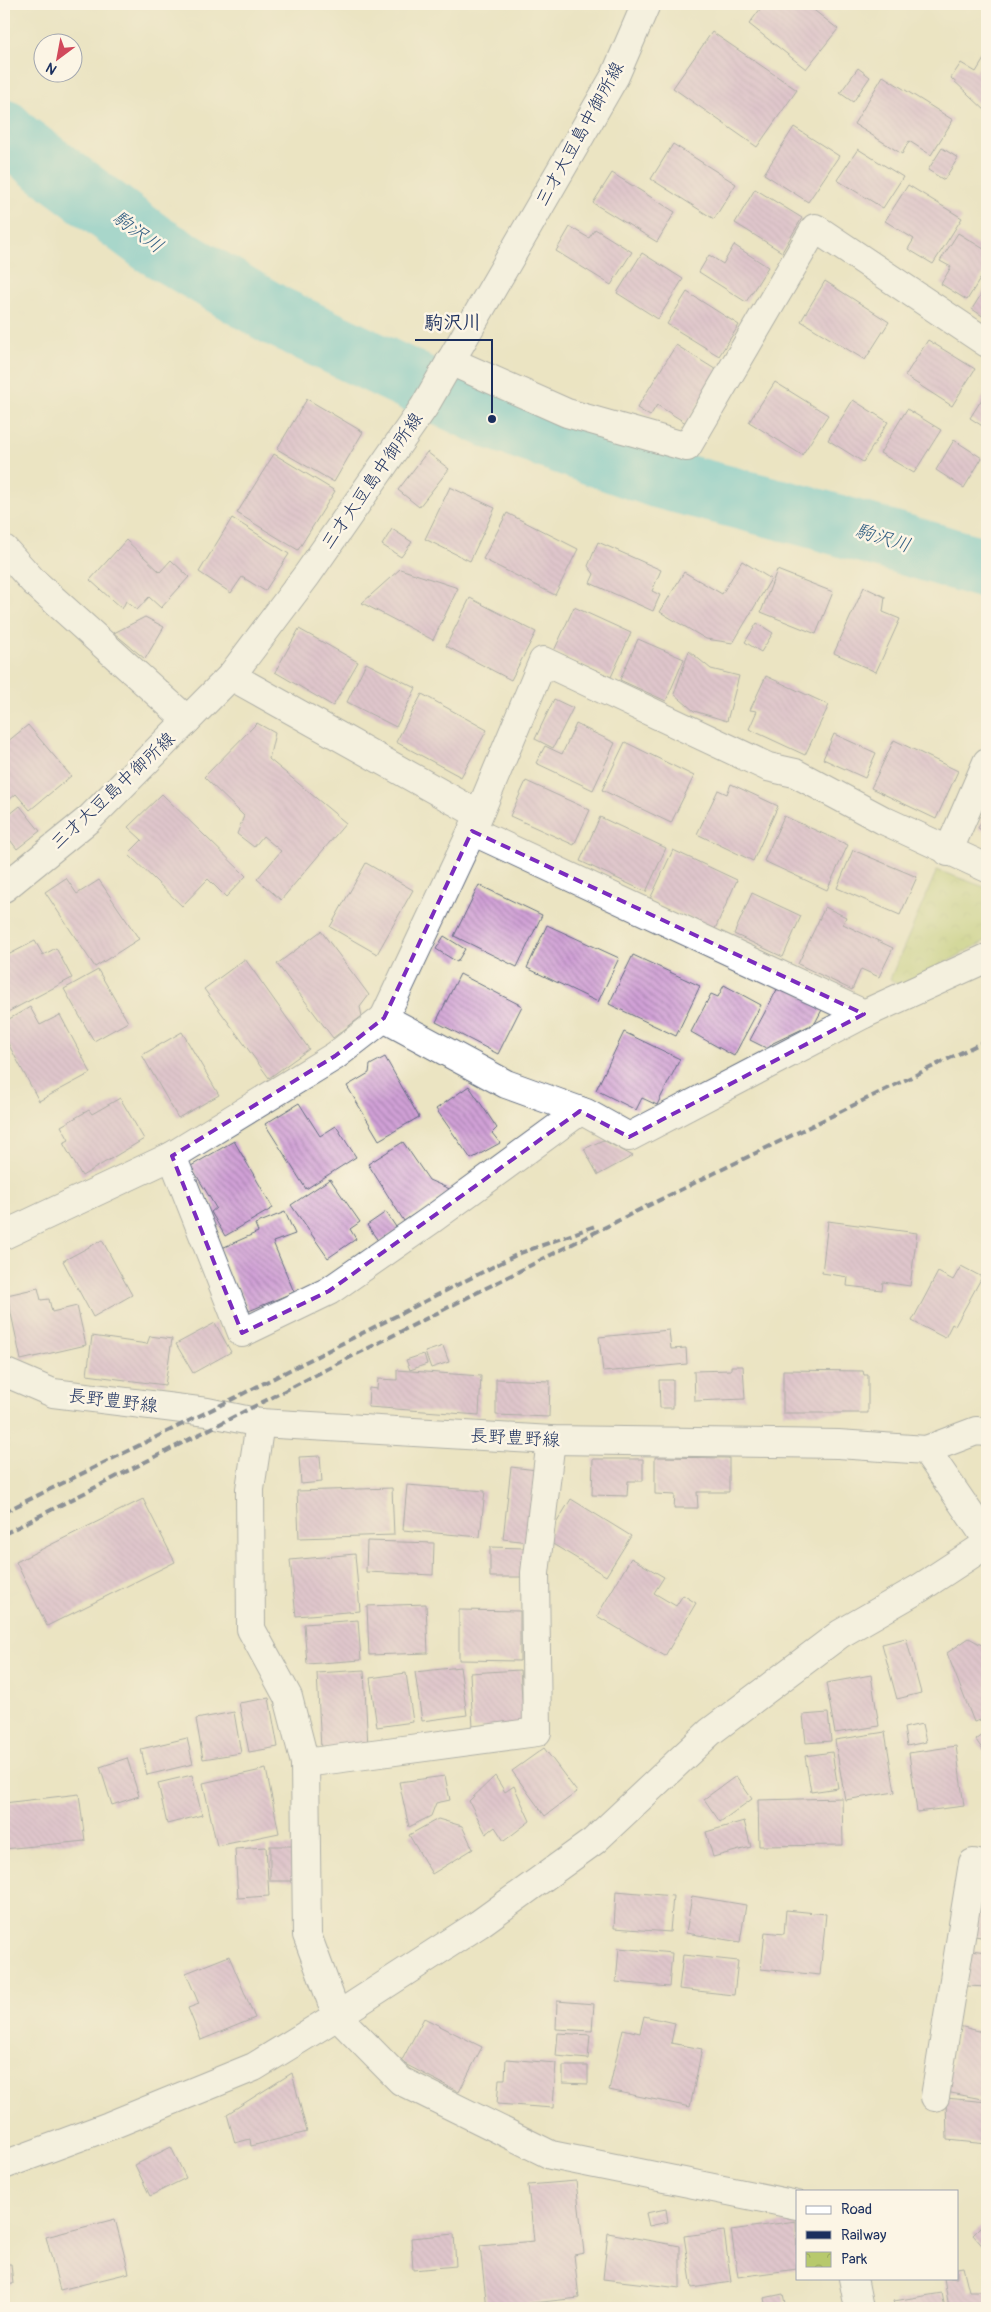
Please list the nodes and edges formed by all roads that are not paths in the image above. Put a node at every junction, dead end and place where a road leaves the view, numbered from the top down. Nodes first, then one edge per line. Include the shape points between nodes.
1 (646, 4) edge
2 (987, 343) edge
3 (446, 368) junction
4 (4, 549) edge
5 (231, 676) junction
6 (187, 720) junction
7 (987, 762) edge
8 (475, 822) junction
9 (948, 852) junction
10 (987, 868) edge
11 (4, 888) edge
12 (987, 958) edge
13 (864, 1014) junction
14 (384, 1018) junction
15 (580, 1111) junction
16 (172, 1156) junction
17 (4, 1235) edge
18 (4, 1372) edge
19 (260, 1423) junction
20 (987, 1432) edge
21 (551, 1440) junction
22 (926, 1450) junction
23 (987, 1539) edge
24 (987, 1544) edge
25 (304, 1763) junction
26 (987, 1866) edge
27 (337, 2016) junction
28 (935, 2097) dead end
29 (4, 2165) edge
30 (796, 2205) edge
31 (853, 2280) edge
32 (859, 2308) edge

1 - 3 street, 三才大豆島中御所線 via 615,76
2 - 3 street via 815,228 687,448 567,413
3 - 5 street, 三才大豆島中御所線 via 424,407 307,575
4 - 6 street via 33,581
5 - 6 street, 三才大豆島中御所線
5 - 8 street
6 - 11 street, 三才大豆島中御所線 via 88,819
7 - 9 street
8 - 9 street via 543,662 768,767 795,773
8 - 13 street
8 - 14 street
9 - 10 street
12 - 13 street
13 - 15 street via 629,1137
14 - 15 street via 506,1084
14 - 16 street via 335,1056
15 - 16 street via 329,1291 242,1333
16 - 17 street
18 - 19 street, 長野豊野線 via 53,1393 207,1412
19 - 21 street, 長野豊野線
19 - 25 street via 250,1489 251,1629 288,1697
20 - 22 street via 976,1431
21 - 22 street, 長野豊野線 via 838,1444
21 - 25 street via 535,1573 537,1732
22 - 23 street
24 - 27 street via 920,1588 840,1634 710,1732 594,1841 479,1924
25 - 27 street via 307,1935
26 - 28 street via 973,1863
27 - 29 street via 254,2067
27 - 30 street via 401,2081 551,2155
31 - 32 street

